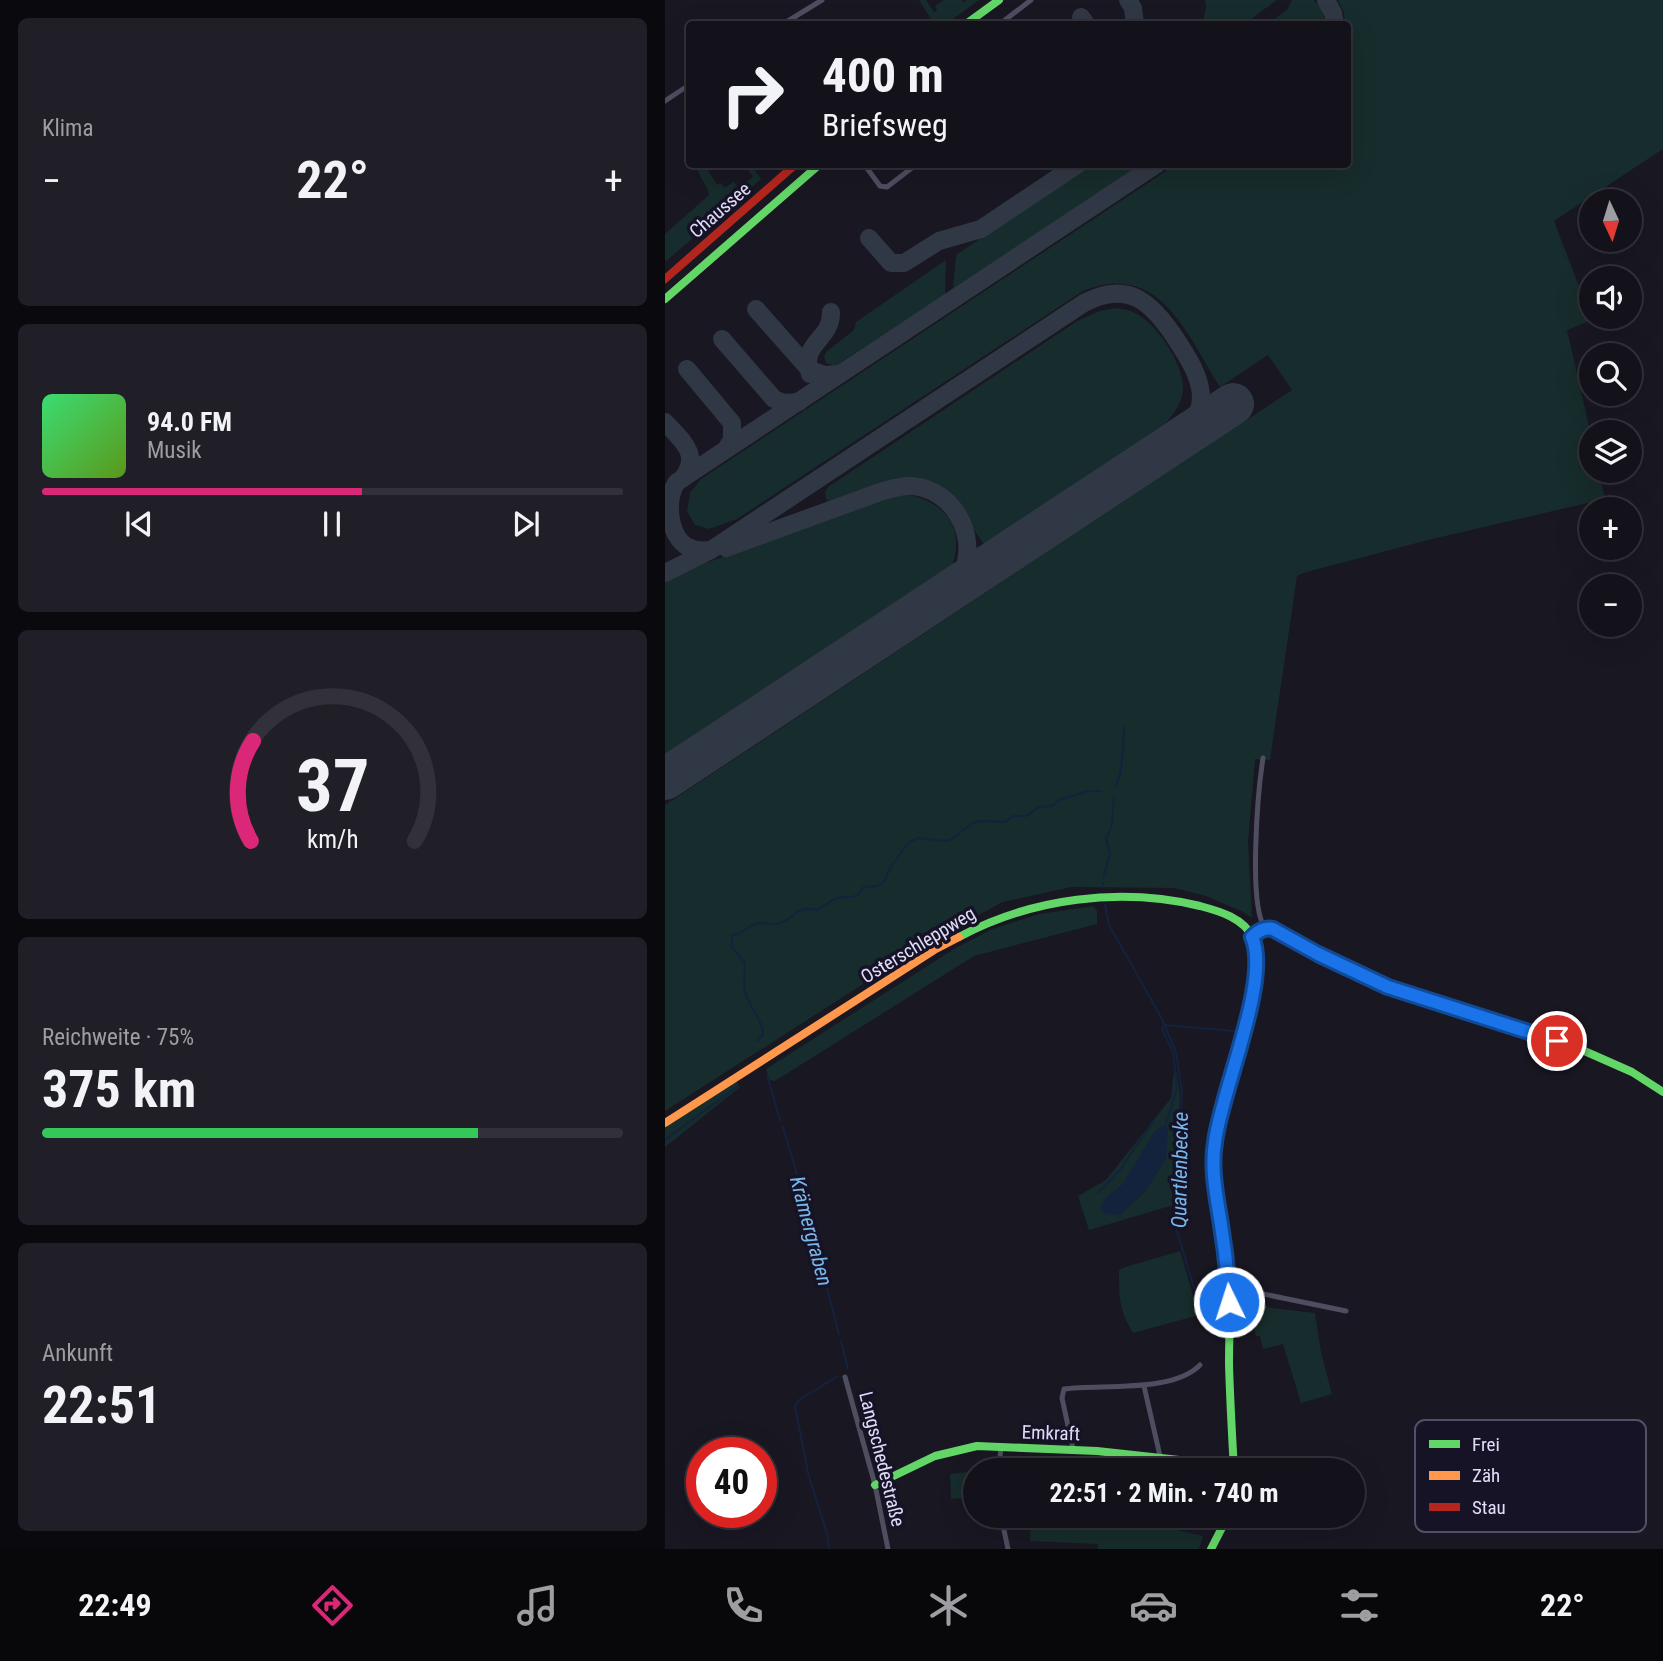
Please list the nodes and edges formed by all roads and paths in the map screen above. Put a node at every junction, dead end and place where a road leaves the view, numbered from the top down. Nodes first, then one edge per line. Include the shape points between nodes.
1 (822, 0) edge
2 (999, 0) edge
3 (1031, 0) edge
4 (788, 21) edge
5 (970, 21) edge
6 (1007, 21) edge
7 (686, 87) edge
8 (665, 101) edge
9 (791, 168) edge
10 (815, 168) edge
11 (867, 168) edge
12 (912, 168) edge
13 (665, 279) edge
14 (665, 299) edge
15 (1263, 758) dead end
16 (1265, 928) junction
17 (1252, 937) junction
18 (1663, 1092) edge
19 (665, 1123) edge
20 (1229, 1287) junction
21 (1346, 1311) dead end
22 (1200, 1365) dead end
23 (845, 1377) dead end
24 (1144, 1386) junction
25 (1001, 1447) junction
26 (1073, 1449) junction
27 (1160, 1456) junction
28 (1000, 1458) edge
29 (1172, 1458) edge
30 (1234, 1458) edge
31 (874, 1485) junction
32 (1004, 1528) edge
33 (1222, 1528) edge
34 (888, 1549) edge
35 (1008, 1549) edge
36 (1211, 1549) edge

1 - 4 street
2 - 5 street
3 - 6 street
7 - 8 street
9 - 13 street, Chaussee
10 - 14 street
11 - 12 street via 883,187
15 - 16 street via 1256,855 1259,917
16 - 17 street
16 - 18 street via 1388,987 1565,1044 1622,1068
17 - 19 street, Osterschleppweg via 1224,913 1154,898 1081,898 1033,906 964,933
17 - 20 street via 1257,956 1253,991 1217,1127 1213,1159
20 - 21 street
20 - 30 street
22 - 24 street via 1194,1371
23 - 31 street, Langschedestraße
24 - 26 street via 1064,1390
24 - 27 street
25 - 26 street, Emkraft
25 - 28 street
25 - 31 street, Emkraft via 943,1453
26 - 27 street, Emkraft
27 - 29 street, Emkraft
31 - 34 street, Langschedestraße
32 - 35 street
33 - 36 street

